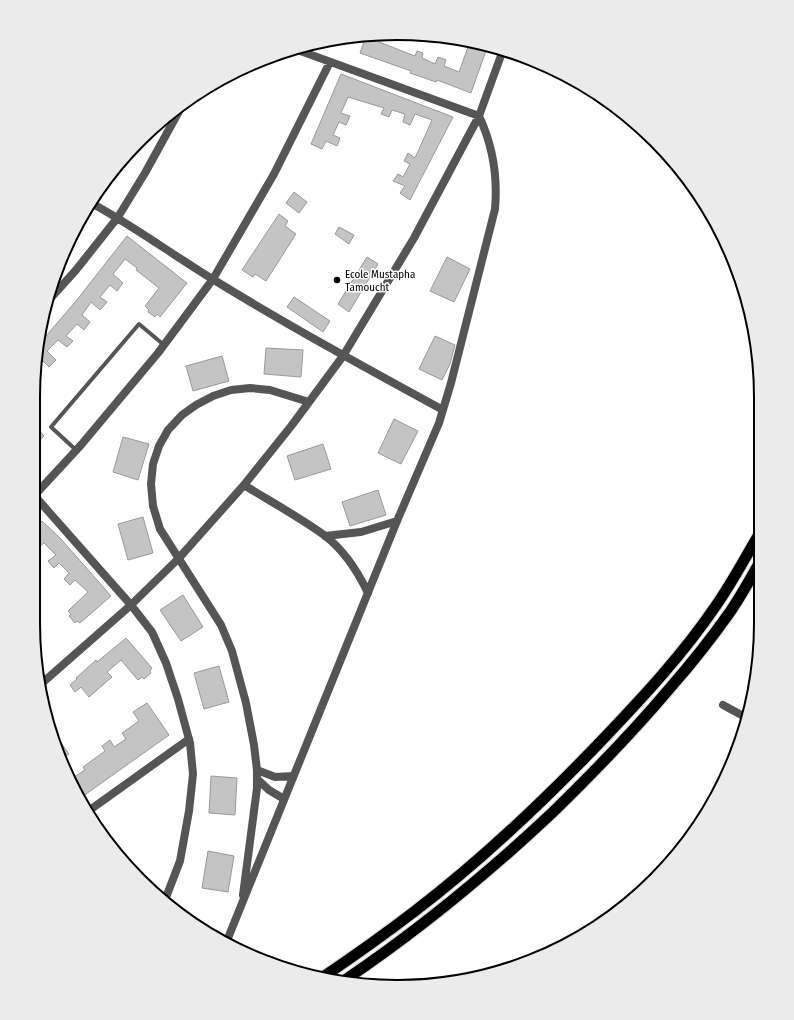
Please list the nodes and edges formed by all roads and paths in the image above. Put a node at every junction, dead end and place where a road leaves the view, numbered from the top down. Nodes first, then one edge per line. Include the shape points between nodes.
1 (304, 52) edge
2 (501, 56) edge
3 (330, 62) junction
4 (479, 116) junction
5 (177, 117) edge
6 (96, 206) edge
7 (118, 217) junction
8 (213, 280) junction
9 (56, 292) edge
10 (164, 345) junction
11 (343, 356) junction
12 (309, 402) junction
13 (443, 410) junction
14 (76, 450) junction
15 (244, 485) junction
16 (40, 489) edge
17 (40, 502) edge
18 (396, 521) junction
19 (325, 536) junction
20 (754, 543) edge
21 (179, 558) junction
22 (754, 572) edge
23 (368, 593) junction
24 (131, 605) junction
25 (45, 681) edge
26 (723, 705) dead end
27 (742, 715) edge
28 (189, 739) junction
29 (257, 774) junction
30 (293, 776) junction
31 (284, 799) junction
32 (92, 808) edge
33 (167, 895) edge
34 (241, 909) junction
35 (228, 937) edge
36 (327, 973) edge
37 (350, 977) edge

1 - 3 street
2 - 4 street
3 - 4 street
3 - 8 street via 274,174
4 - 11 street via 414,238
4 - 13 street via 494,161 495,209
5 - 7 street
6 - 7 street
7 - 8 street
7 - 9 street
8 - 10 street
8 - 11 street
10 - 14 street
10 - 14 lane via 139,324 51,427
11 - 12 street
11 - 13 street
12 - 15 street
12 - 21 street via 270,390 231,390 196,405 168,430 153,464 153,506 160,529
13 - 18 street via 432,442
14 - 16 street
15 - 19 street
15 - 21 street
17 - 24 street
18 - 19 street via 361,532
18 - 23 street
19 - 23 street via 350,562
20 - 36 highway via 716,606 687,646 573,771 455,878 416,910
21 - 24 street
21 - 29 street via 221,625 232,651 246,703
22 - 37 highway via 730,612 704,647 639,724 587,780 527,836 428,920
23 - 30 street
24 - 25 street
24 - 28 street via 152,632 166,663
26 - 27 street
28 - 32 street
28 - 33 street via 193,774 189,811 180,862
29 - 30 street
29 - 31 street via 269,790
29 - 34 street via 256,803
30 - 31 street
31 - 34 street
34 - 35 street

